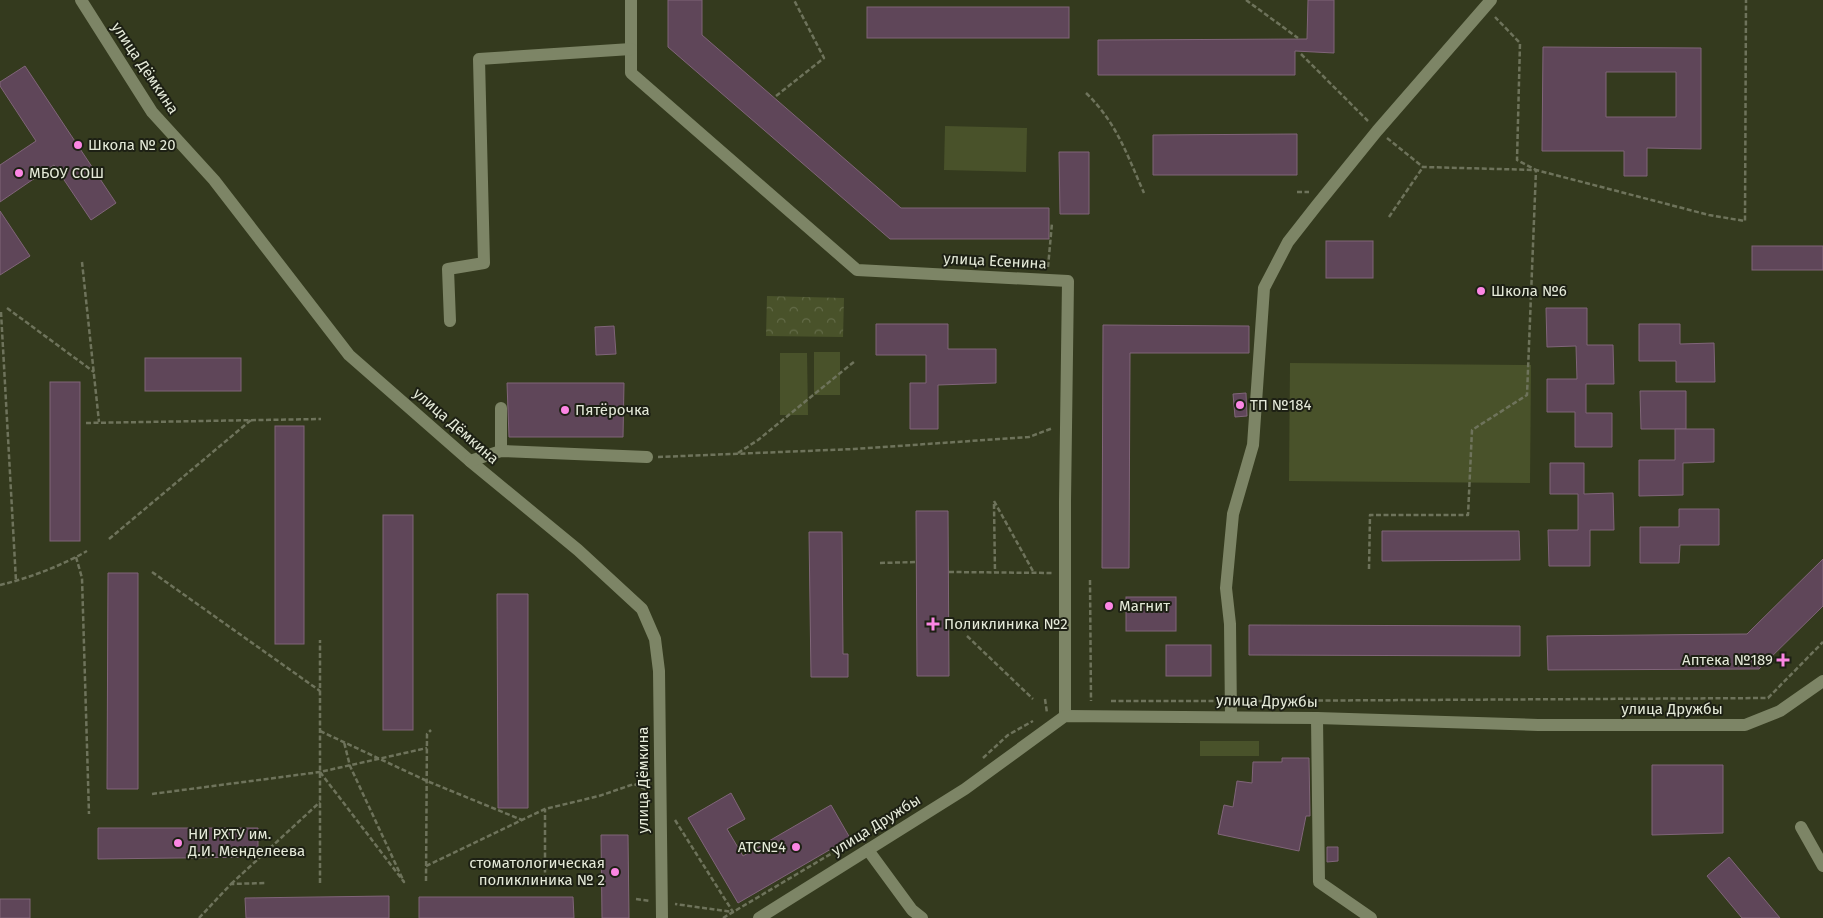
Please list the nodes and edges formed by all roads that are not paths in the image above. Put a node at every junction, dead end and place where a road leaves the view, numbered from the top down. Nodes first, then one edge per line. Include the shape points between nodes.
1 (81, 0) edge
2 (632, 0) edge
3 (1488, 3) edge
4 (631, 49) junction
5 (450, 321) dead end
6 (501, 408) dead end
7 (501, 451) junction
8 (647, 457) road end
9 (470, 461) junction
10 (1823, 681) edge
11 (1065, 714) junction
12 (1231, 717) junction
13 (1318, 718) junction
14 (1801, 827) dead end
15 (868, 850) junction
16 (1823, 866) edge
17 (662, 918) edge
18 (759, 918) edge
19 (922, 918) edge
20 (1371, 918) edge

1 - 9 street, улица Дёмкина via 152,112 214,180 349,355
2 - 4 street, улица Есенина
3 - 12 street via 1377,131 1288,242 1264,288 1253,445 1233,514 1226,588 1230,624
4 - 5 street via 479,59 484,263 448,269
4 - 11 street, улица Есенина via 631,73 857,270 1068,281
6 - 7 street
7 - 8 street
7 - 9 street
9 - 17 street, улица Дёмкина via 578,550 642,609 655,639 659,671
10 - 13 street, улица Дружбы via 1780,711 1745,725
11 - 12 street, улица Дружбы
11 - 15 street, улица Дружбы via 965,788
12 - 13 street, улица Дружбы
13 - 20 street via 1319,882
14 - 16 street
15 - 18 street, улица Дружбы
15 - 19 street via 912,910

